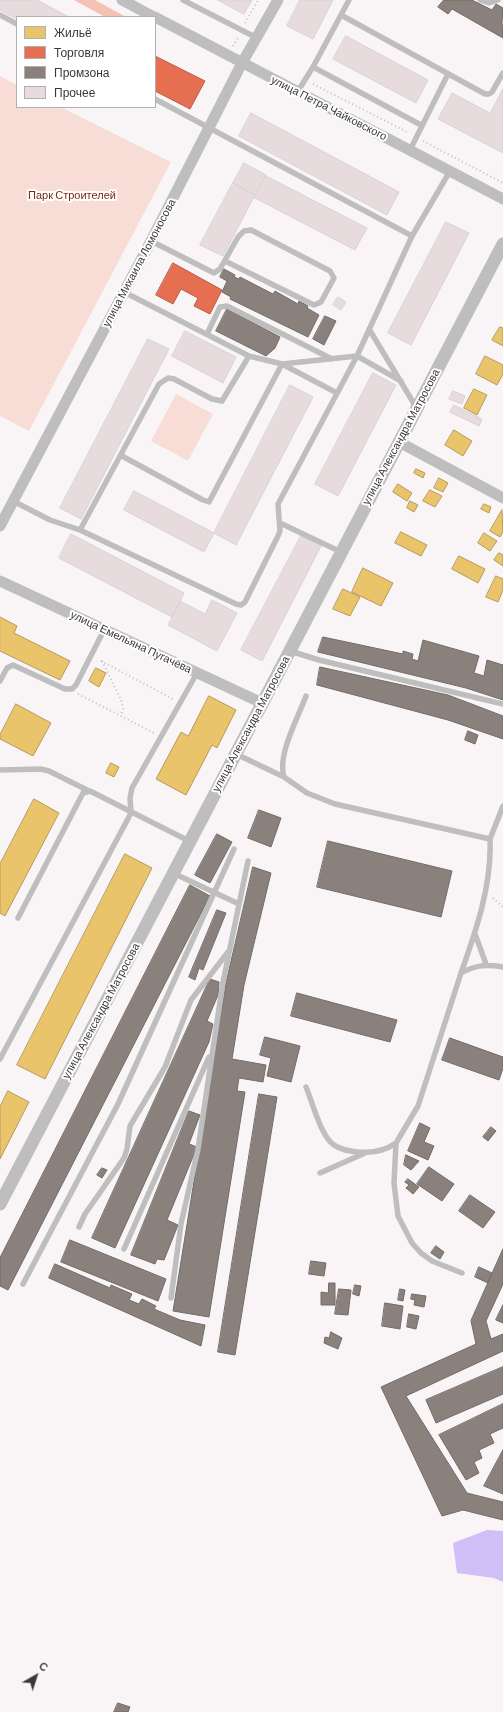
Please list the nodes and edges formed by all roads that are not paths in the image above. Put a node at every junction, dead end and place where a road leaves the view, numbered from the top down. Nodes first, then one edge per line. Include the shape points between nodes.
1 (122, 0) edge
2 (184, 0) edge
3 (278, 0) edge
4 (349, 0) edge
5 (480, 0) edge
6 (498, 0) edge
7 (503, 4) edge
8 (0, 15) edge
9 (341, 15) junction
10 (153, 16) edge
11 (156, 18) edge
12 (16, 23) edge
13 (257, 38) junction
14 (242, 63) junction
15 (313, 67) junction
16 (503, 73) edge
17 (448, 74) junction
18 (298, 92) junction
19 (156, 100) edge
20 (421, 125) junction
21 (210, 128) junction
22 (410, 150) junction
23 (450, 171) junction
24 (503, 199) edge
25 (412, 236) junction
26 (151, 241) junction
27 (503, 244) edge
28 (225, 261) junction
29 (124, 292) junction
30 (369, 329) junction
31 (206, 334) junction
32 (249, 356) junction
33 (357, 356) junction
34 (332, 359) junction
35 (282, 364) junction
36 (401, 381) junction
37 (337, 393) junction
38 (417, 407) junction
39 (399, 442) junction
40 (122, 456) junction
41 (503, 498) edge
42 (13, 501) junction
43 (280, 523) junction
44 (0, 526) edge
45 (80, 530) junction
46 (341, 552) junction
47 (0, 581) edge
48 (104, 630) junction
49 (289, 650) junction
50 (198, 673) junction
51 (0, 681) edge
52 (306, 696) dead end
53 (262, 703) junction
54 (503, 704) edge
55 (236, 754) junction
56 (0, 770) edge
57 (284, 777) junction
58 (90, 791) junction
59 (503, 806) edge
60 (131, 813) junction
61 (490, 839) junction
62 (190, 842) junction
63 (234, 849) dead end
64 (248, 861) dead end
65 (173, 873) junction
66 (214, 892) junction
67 (239, 904) junction
68 (18, 918) dead end
69 (475, 934) junction
70 (230, 950) junction
71 (486, 964) junction
72 (503, 967) edge
73 (461, 973) junction
74 (212, 1049) junction
75 (0, 1059) edge
76 (306, 1087) dead end
77 (396, 1143) junction
78 (366, 1153) junction
79 (320, 1173) dead end
80 (0, 1204) edge
81 (79, 1227) dead end
82 (124, 1249) dead end
83 (462, 1273) dead end
84 (23, 1284) dead end
85 (171, 1298) dead end

1 - 10 street, улица Петра Чайковского
2 - 13 lane
3 - 13 street, улица Михаила Ломоносова
4 - 9 lane
5 - 6 lane via 488,3
6 - 7 lane
8 - 12 lane
9 - 15 lane
9 - 17 lane
11 - 14 street, улица Петра Чайковского
13 - 14 street, улица Михаила Ломоносова
14 - 18 street, улица Петра Чайковского
14 - 21 street, улица Михаила Ломоносова
15 - 18 lane
15 - 20 lane
16 - 17 lane via 490,94
17 - 20 lane
18 - 22 street, улица Петра Чайковского
19 - 21 lane
20 - 22 lane
21 - 25 lane
21 - 26 street, улица Михаила Ломоносова
22 - 23 street, улица Петра Чайковского
23 - 24 street, улица Петра Чайковского
23 - 25 lane
25 - 30 lane
26 - 28 lane via 214,273
26 - 29 street, улица Михаила Ломоносова
27 - 38 street, улица Александра Матросова
28 - 28 lane via 241,234 251,230 330,271 334,278 321,302 314,305
29 - 31 lane
29 - 42 street, улица Михаила Ломоносова
30 - 33 lane
30 - 36 lane
31 - 32 lane
31 - 34 lane via 220,307 227,306
32 - 35 lane
32 - 40 lane via 222,401 212,399 174,379 163,380
33 - 34 lane
33 - 36 lane
33 - 37 lane
34 - 35 lane
35 - 37 lane
35 - 40 lane via 209,502
36 - 38 lane
37 - 43 lane via 278,504
38 - 39 street, улица Александра Матросова
39 - 41 street
39 - 46 street, улица Александра Матросова
40 - 45 lane
42 - 44 street, улица Михаила Ломоносова
42 - 45 lane via 50,520
43 - 45 lane via 278,536 245,602 240,604
43 - 46 lane
46 - 49 street, улица Александра Матросова
47 - 48 street, улица Емельяна Пугачёва
48 - 50 street, улица Емельяна Пугачёва
48 - 51 lane via 76,685 70,690 65,690 13,665 7,668
49 - 53 street, улица Александра Матросова
49 - 54 lane via 319,660
50 - 53 street, улица Емельяна Пугачёва
50 - 60 lane via 132,788
52 - 57 lane via 281,764
53 - 55 street, улица Александра Матросова
55 - 57 lane
55 - 62 street, улица Александра Матросова
56 - 58 lane via 41,769
57 - 61 lane via 307,794 335,804
58 - 60 lane
58 - 68 lane via 83,793
59 - 61 lane
60 - 62 lane
60 - 75 lane
61 - 69 lane via 491,861
62 - 65 street, улица Александра Матросова
63 - 66 lane
64 - 67 lane
65 - 66 lane
65 - 80 street, улица Александра Матросова
66 - 67 lane
66 - 84 lane via 118,1104
67 - 70 lane
69 - 71 lane
69 - 73 lane
70 - 74 lane
70 - 81 lane via 194,994 164,1067 130,1126 124,1158 85,1214
71 - 72 lane
71 - 73 lane
73 - 77 lane via 418,1106
74 - 82 lane
74 - 85 lane via 198,1148 181,1224
76 - 78 lane via 330,1142 342,1149
77 - 78 lane
77 - 83 lane via 394,1183 400,1223 421,1253 445,1267
78 - 79 lane

